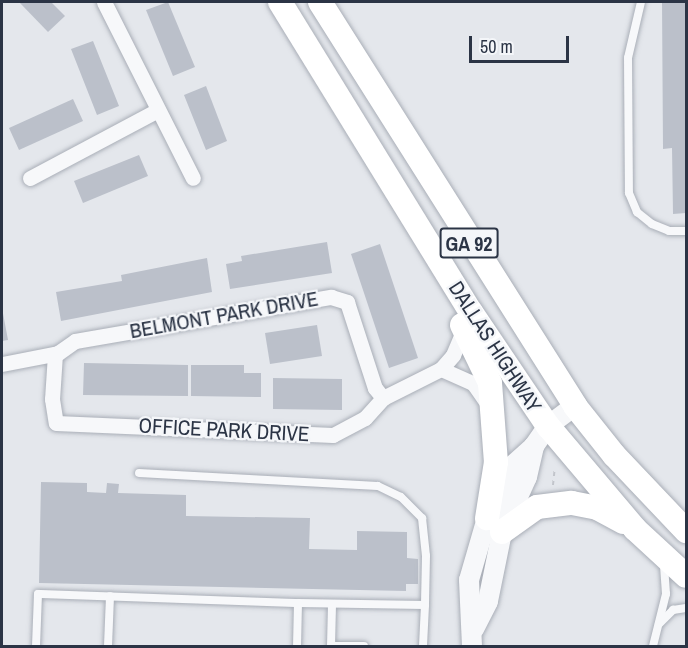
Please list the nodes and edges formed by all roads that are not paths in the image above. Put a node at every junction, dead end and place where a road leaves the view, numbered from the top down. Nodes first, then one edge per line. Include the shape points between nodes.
1 (104, 2) edge
2 (280, 2) edge
3 (320, 2) edge
4 (641, 2) edge
5 (156, 111) junction
6 (358, 128) junction
7 (30, 178) dead end
8 (193, 178) dead end
9 (687, 231) edge
10 (464, 329) junction
11 (55, 354) junction
12 (2, 364) edge
13 (441, 369) junction
14 (383, 398) junction
15 (575, 406) junction
16 (493, 412) junction
17 (542, 445) junction
18 (139, 473) dead end
19 (494, 525) junction
20 (635, 529) junction
21 (687, 531) edge
22 (662, 554) junction
23 (687, 576) edge
24 (110, 596) junction
25 (298, 603) junction
26 (332, 604) junction
27 (425, 605) junction
28 (687, 608) edge
29 (654, 629) junction
30 (473, 638) edge
31 (36, 646) edge
32 (108, 646) edge
33 (297, 646) edge
34 (331, 646) edge
35 (364, 646) edge
36 (423, 646) edge
37 (653, 646) edge

1 - 5 street
2 - 6 main road, DALLAS HIGHWAY / GA 92
3 - 15 main road, DALLAS HIGHWAY / GA 92
4 - 9 lane via 628,58 629,194 637,212 652,224 669,231
5 - 7 street
5 - 8 street
6 - 10 main road via 386,206
6 - 17 main road, DALLAS HIGHWAY / GA 92 via 471,312
10 - 13 street, OFFICE PARK DRIVE via 453,355
10 - 16 main road via 490,383
11 - 12 street, BELMONT PARK DRIVE
11 - 14 street, BELMONT PARK DRIVE via 75,341 331,297 347,302 375,388
11 - 14 street, OFFICE PARK DRIVE via 52,399 56,423 333,435 365,418
13 - 14 street, OFFICE PARK DRIVE
13 - 16 street via 473,383
15 - 17 street
15 - 21 main road, DALLAS HIGHWAY / GA 92 via 614,455
16 - 19 main road
17 - 19 street via 512,465
17 - 20 main road, DALLAS HIGHWAY / GA 92
18 - 27 lane via 378,486 401,496 422,518
19 - 20 main road via 537,507 572,503 597,508
19 - 30 street via 469,580
20 - 22 main road, DALLAS HIGHWAY / GA 92
22 - 23 main road, DALLAS HIGHWAY / GA 92
22 - 29 lane via 666,594
24 - 25 lane
24 - 31 lane via 38,594
24 - 32 lane
25 - 26 lane
25 - 33 lane
26 - 27 lane
26 - 34 lane
27 - 36 lane
28 - 29 lane via 673,610
29 - 37 lane
34 - 35 lane

